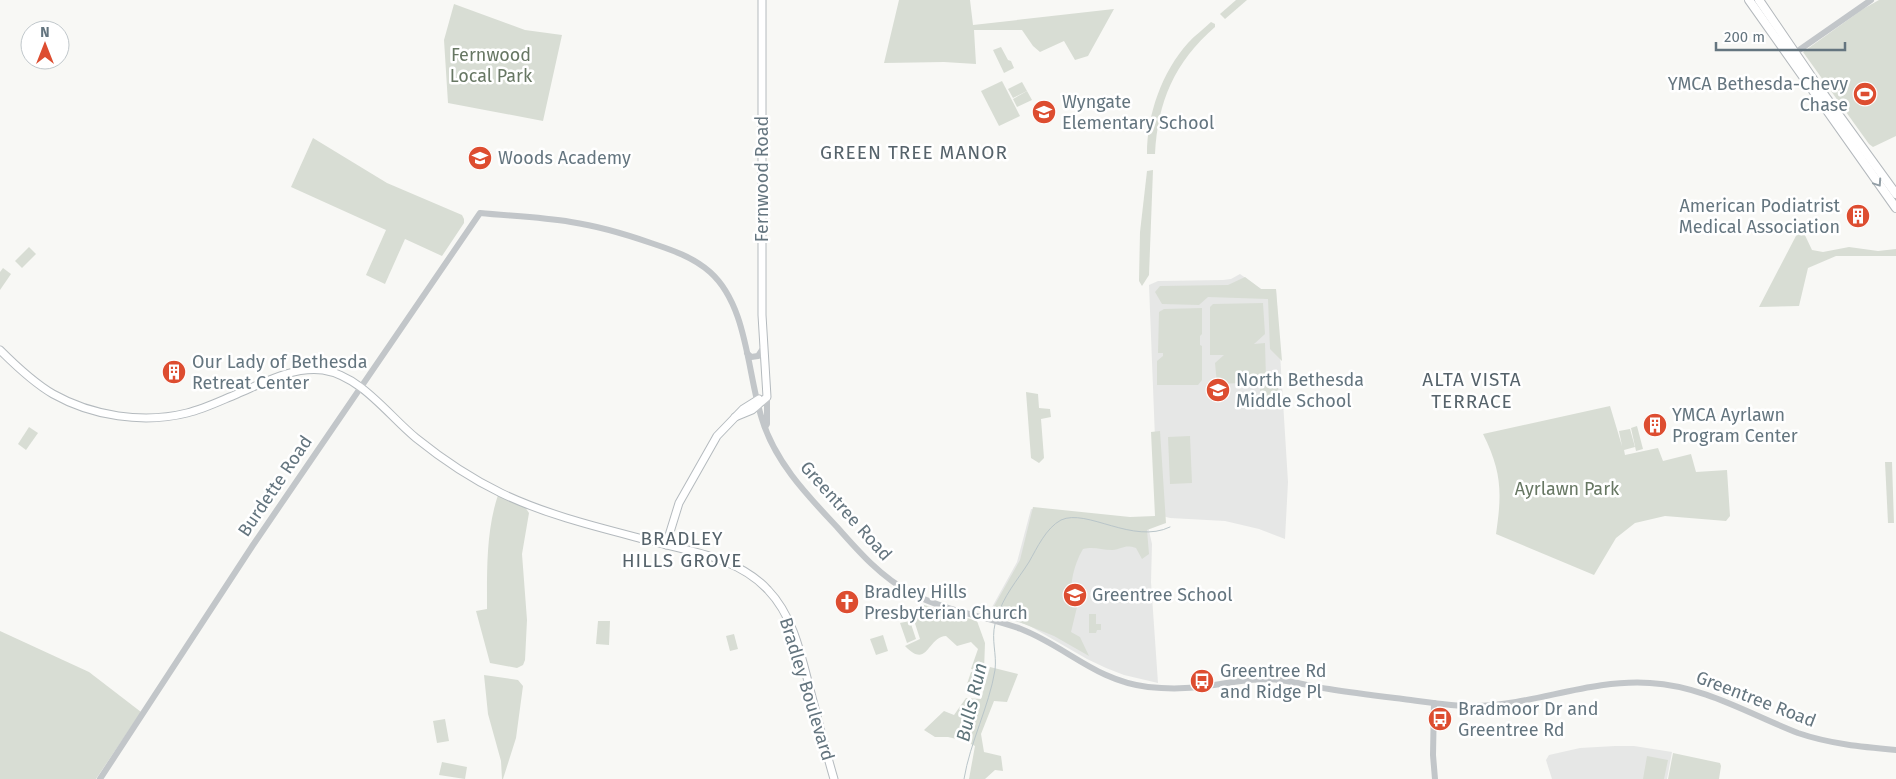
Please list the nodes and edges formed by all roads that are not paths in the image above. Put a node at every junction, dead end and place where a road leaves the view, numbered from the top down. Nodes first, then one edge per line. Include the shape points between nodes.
1 (762, 0) edge
2 (1749, 0) edge
3 (1759, 0) edge
4 (1872, 0) edge
5 (1792, 55) junction
6 (1896, 194) edge
7 (1896, 208) edge
8 (480, 213) joint
9 (764, 347) junction
10 (0, 350) edge
11 (746, 351) junction
12 (764, 358) junction
13 (361, 388) junction
14 (767, 397) junction
15 (757, 404) junction
16 (765, 428) junction
17 (666, 545) junction
18 (1434, 703) junction
19 (1896, 750) edge
20 (100, 779) edge
21 (834, 779) edge
22 (1435, 779) edge

1 - 9 main road, Fernwood Road
2 - 5 main road
3 - 5 main road
4 - 5 street
5 - 6 main road
5 -> 7 main road
8 - 11 street, Greentree Road via 547,218 595,226 659,245 691,259 716,278 730,298
8 - 13 street, Burdette Road
9 - 11 street via 754,358
9 - 12 main road, Fernwood Road
10 - 13 main road, Bradley Boulevard via 54,394 109,415 148,418 188,413 284,375 306,370 335,373
11 - 15 street, Greentree Road
12 - 14 main road, Fernwood Road
12 - 15 main road, Fernwood Road via 762,394
13 - 17 main road, Bradley Boulevard via 430,449 496,490 562,516
13 - 20 street, Burdette Road via 253,545
14 - 15 main road
14 - 16 street
15 - 16 street, Greentree Road
15 - 17 main road via 743,409 717,436 679,503
16 - 18 street, Greentree Road via 780,458 804,491 882,574 925,600 1031,634 1097,672 1143,686 1192,688 1271,679
17 - 21 main road, Bradley Boulevard via 741,569 763,584 778,601 796,638
18 - 19 street, Greentree Road via 1498,704 1600,684 1656,683 1707,694 1824,741
18 - 22 street

